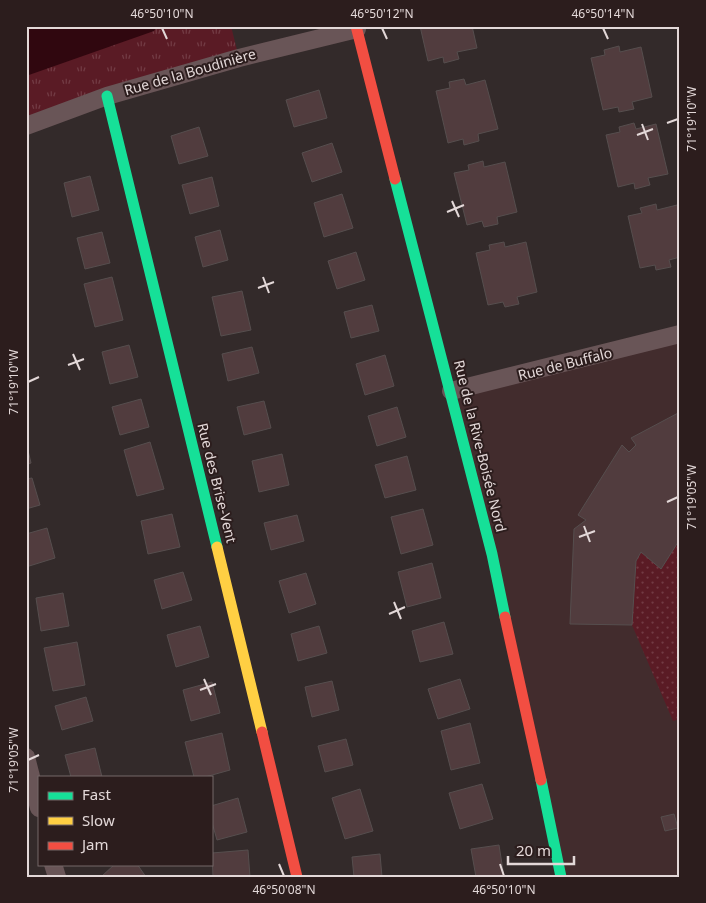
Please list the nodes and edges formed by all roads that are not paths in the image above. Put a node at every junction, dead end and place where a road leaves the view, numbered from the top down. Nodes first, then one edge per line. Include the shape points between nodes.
1 (356, 28) edge
2 (107, 96) junction
3 (26, 126) edge
4 (680, 334) edge
5 (450, 391) junction
6 (26, 757) edge
7 (38, 804) edge
8 (297, 877) edge
9 (561, 877) edge

1 - 2 street, Rue de la Boudinière
1 - 5 street, Rue de la Rive-Boisée Nord
2 - 3 street, Rue de la Boudinière
2 - 8 street, Rue des Brise-Vent
4 - 5 street, Rue de Buffalo
5 - 9 street, Rue de la Rive-Boisée Nord via 492,554
6 - 7 street

